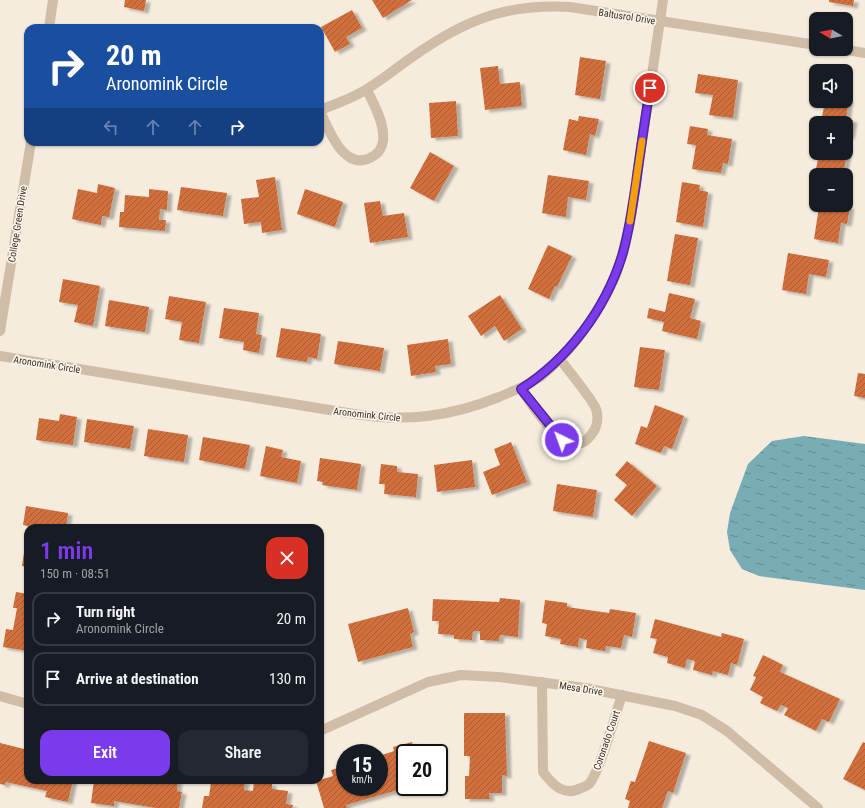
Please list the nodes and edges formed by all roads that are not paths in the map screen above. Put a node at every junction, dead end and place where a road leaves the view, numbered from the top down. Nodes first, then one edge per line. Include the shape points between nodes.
1 (53, 0) edge
2 (663, 0) edge
3 (659, 21) junction
4 (50, 24) edge
5 (809, 44) edge
6 (853, 51) edge
7 (865, 53) edge
8 (367, 90) junction
9 (324, 108) edge
10 (324, 118) edge
11 (30, 146) edge
12 (0, 331) edge
13 (0, 356) edge
14 (560, 359) junction
15 (521, 389) junction
16 (542, 682) junction
17 (622, 695) junction
18 (0, 696) edge
19 (24, 703) edge
20 (324, 729) edge
21 (818, 808) edge

1 - 4 street
2 - 3 street, Aronomink Circle
3 - 5 street, Baltusrol Drive
3 - 8 street, Baltusrol Drive via 570,7 544,5 511,9 456,29 426,47
3 - 14 street, Aronomink Circle via 630,223 622,256 602,303
6 - 7 street
8 - 9 street, Baltusrol Drive
8 - 10 street via 382,122 383,134 378,152 369,159 356,160 346,155 337,146
11 - 12 street, College Green Drive
13 - 15 street, Aronomink Circle via 346,413 393,418 448,414
14 - 15 street, Aronomink Circle via 540,377
14 - 15 street via 596,407 596,425 587,440 578,444 562,440
16 - 17 street, Mesa Drive
16 - 17 street, Coronado Court via 543,772 551,783 563,791 577,790 589,784
16 - 20 street, Mesa Drive via 461,675 428,682
17 - 21 street, Mesa Drive via 675,706 702,715 727,731
18 - 19 street

